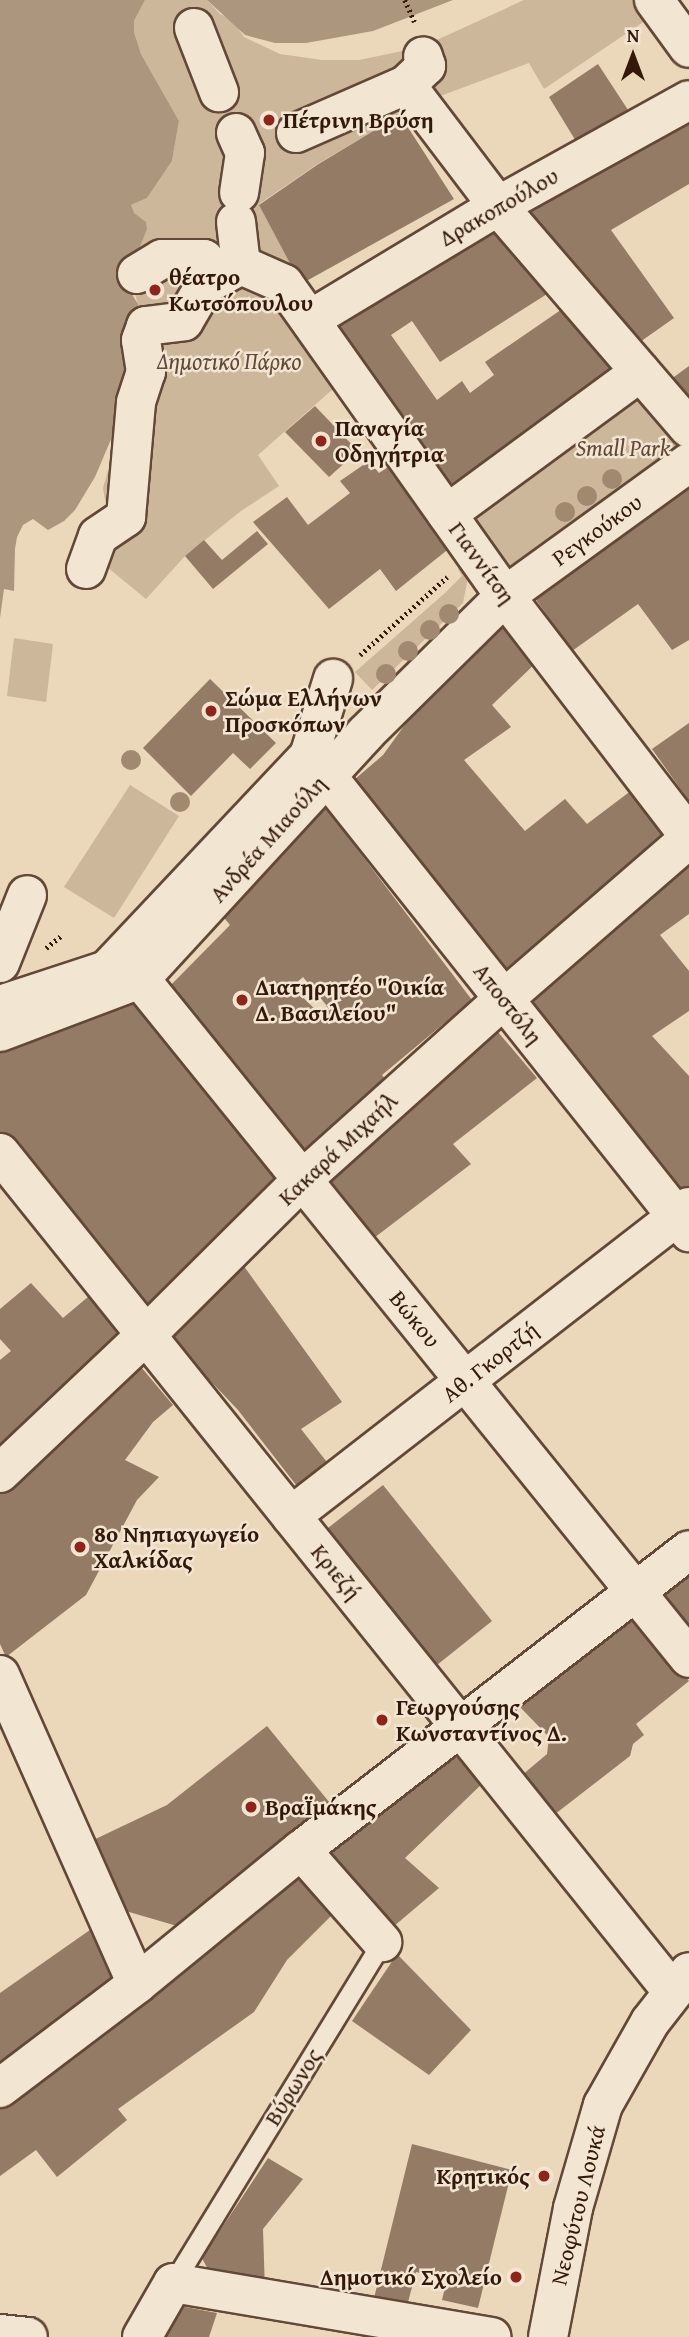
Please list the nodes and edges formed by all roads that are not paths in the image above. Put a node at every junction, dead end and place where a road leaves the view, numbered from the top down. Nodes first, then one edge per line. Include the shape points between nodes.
1 (653, 0) edge
2 (206, 43) dead end
3 (689, 48) edge
4 (219, 92) dead end
5 (689, 100) edge
6 (498, 206) junction
7 (241, 265) junction
8 (137, 274) dead end
9 (205, 285) junction
10 (311, 319) junction
11 (640, 372) junction
12 (689, 428) edge
13 (689, 463) edge
14 (456, 527) junction
15 (86, 569) dead end
16 (505, 596) junction
17 (333, 679) road end
18 (327, 775) junction
19 (689, 838) edge
20 (27, 895) dead end
21 (140, 979) junction
22 (8, 986) edge
23 (504, 999) junction
24 (0, 1153) edge
25 (302, 1180) junction
26 (685, 1219) edge
27 (145, 1336) junction
28 (465, 1381) junction
29 (0, 1473) edge
30 (291, 1516) junction
31 (689, 1550) edge
32 (636, 1592) junction
33 (689, 1658) edge
34 (0, 1675) edge
35 (460, 1728) junction
36 (301, 1850) junction
37 (382, 1942) joint
38 (680, 1981) edge
39 (137, 1984) junction
40 (0, 2088) edge
41 (173, 2283) junction
42 (0, 2334) edge
43 (28, 2337) edge
44 (142, 2337) edge
45 (491, 2337) edge
46 (548, 2337) edge

1 - 3 street
2 - 4 street
5 - 6 street, Δρακοπούλου
6 - 7 street via 416,81 288,136 240,143 237,208
6 - 10 street, Δρακοπούλου
6 - 11 street
7 - 9 street
7 - 10 street, Γιαννίτση via 284,284
8 - 9 street via 163,259 204,259
9 - 15 street via 184,321 146,326 141,340 146,372 136,402 126,517 99,536
10 - 14 street, Γιαννίτση
11 - 12 street
11 - 14 street
13 - 16 street, Ρεγκούκου
14 - 16 street, Γιαννίτση
16 - 18 street, Ανδρέα Μιαούλη
16 - 19 street, Γιαννίτση
17 - 22 street via 309,756 107,970
18 - 21 street, Ανδρέα Μιαούλη
18 - 23 street, Αποστόλη
19 - 23 street, Κακαρά Μιχαήλ
20 - 22 street
21 - 22 street, Ανδρέα Μιαούλη
21 - 25 street, Βώκου
23 - 25 street, Κακαρά Μιχαήλ
23 - 26 street, Αποστόλη
24 - 27 street, Κριεζή
25 - 27 street, Κακαρά Μιχαήλ
25 - 28 street, Βώκου
26 - 28 street, Αθ. Γκορτζή
27 - 29 street, Κακαρά Μιχαήλ
27 - 30 street, Κριεζή
28 - 30 street, Αθ. Γκορτζή
28 - 32 street, Βώκου
30 - 35 street, Κριεζή
31 - 32 street
32 - 33 street, Βώκου
32 - 35 street
34 - 39 street
35 - 36 street
35 - 38 street, Κριεζή
36 - 37 street, Βύρωνος
36 - 39 street
37 - 41 lane, Βύρωνος
38 - 46 street, Νεοφύτου Λουκά via 627,2059 603,2105 572,2207
39 - 40 street
41 - 44 street, Βύρωνος
41 - 45 street
42 - 43 street

